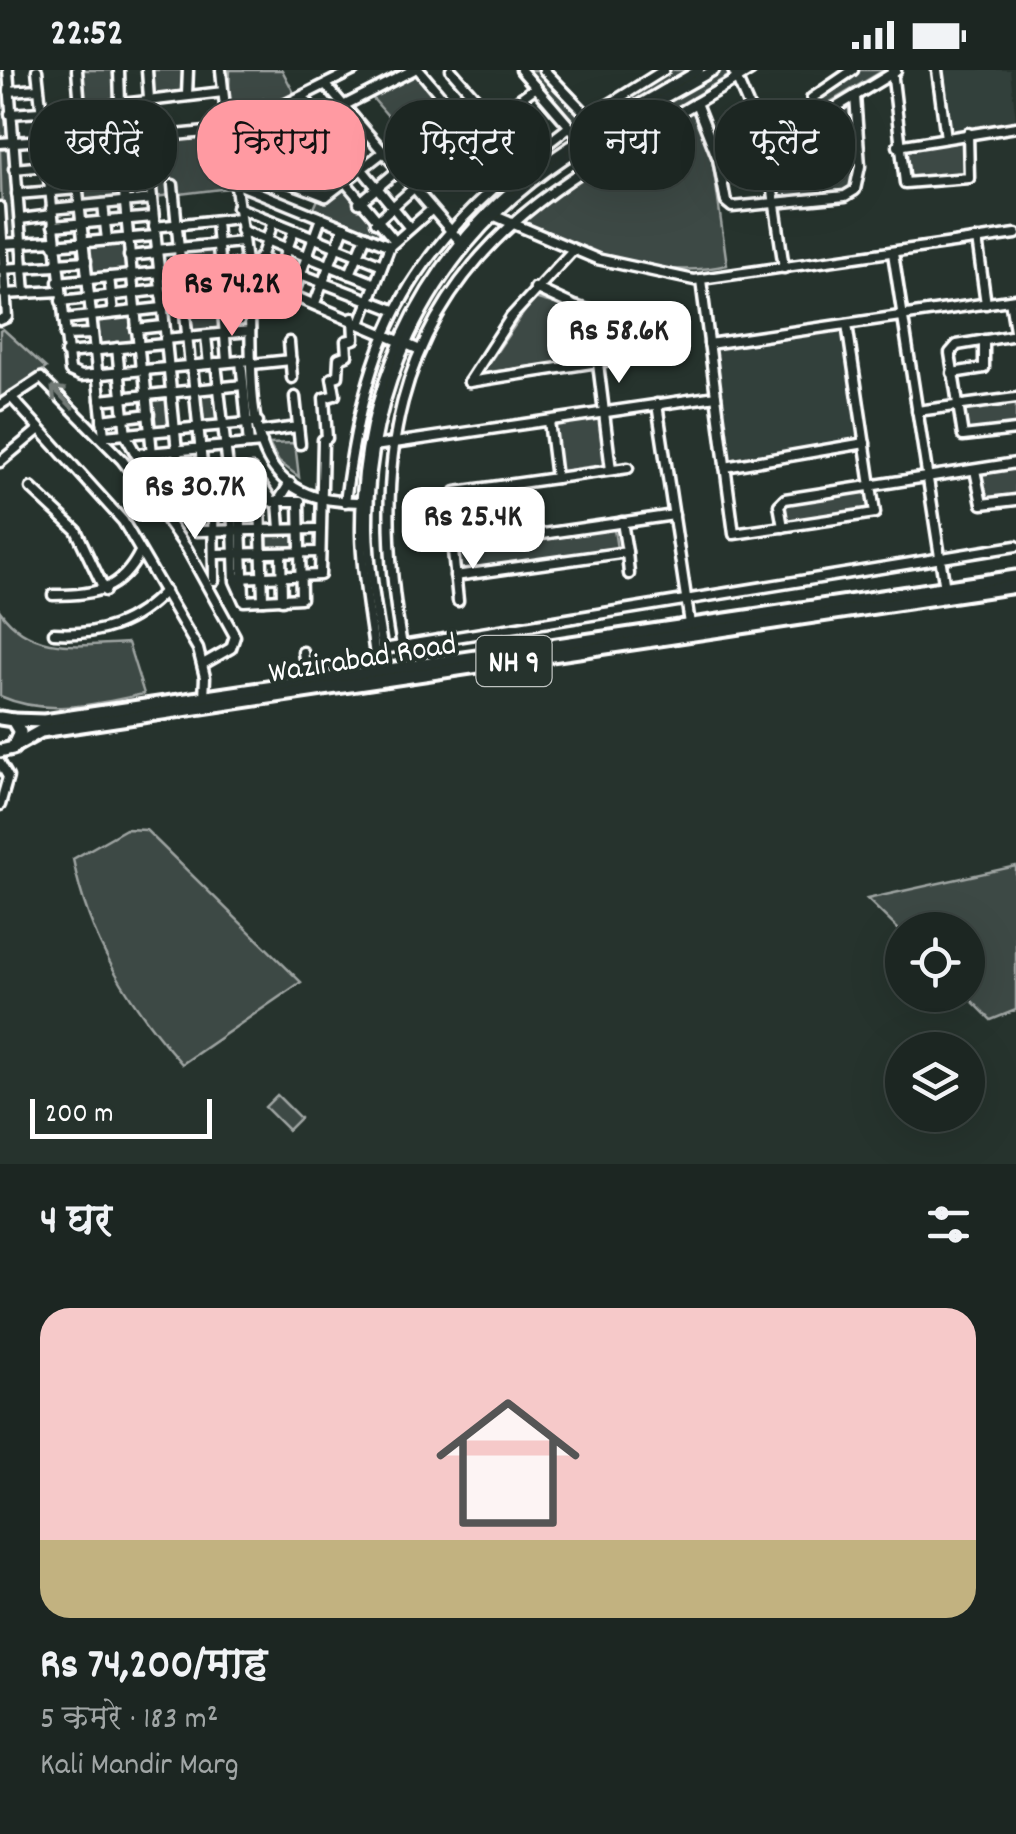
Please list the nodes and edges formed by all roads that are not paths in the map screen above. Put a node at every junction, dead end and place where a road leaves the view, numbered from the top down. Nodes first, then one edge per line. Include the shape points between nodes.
1 (8, 70) edge
2 (37, 70) edge
3 (77, 70) edge
4 (119, 70) edge
5 (147, 70) edge
6 (188, 70) edge
7 (221, 70) edge
8 (354, 70) edge
9 (416, 70) edge
10 (450, 70) edge
11 (521, 70) edge
12 (544, 70) edge
13 (667, 70) edge
14 (698, 70) edge
15 (714, 70) edge
16 (751, 70) edge
17 (853, 70) edge
18 (937, 70) edge
19 (894, 71) edge
20 (735, 74) edge
21 (326, 85) junction
22 (678, 86) junction
23 (536, 87) junction
24 (38, 89) junction
25 (9, 91) junction
26 (223, 92) junction
27 (188, 95) junction
28 (856, 96) junction
29 (303, 97) junction
30 (149, 99) junction
31 (39, 100) edge
32 (79, 100) edge
33 (120, 100) edge
34 (142, 100) edge
35 (224, 100) edge
36 (297, 100) edge
37 (305, 100) edge
38 (338, 100) edge
39 (364, 100) edge
40 (443, 100) edge
41 (476, 100) edge
42 (518, 100) edge
43 (655, 100) edge
44 (657, 100) edge
45 (688, 100) edge
46 (746, 100) edge
47 (813, 100) edge
48 (849, 100) edge
49 (695, 104) edge
50 (695, 112) edge
51 (30, 113) edge
52 (10, 114) junction
53 (570, 126) joint
54 (1016, 127) edge
55 (968, 133) junction
56 (366, 134) edge
57 (946, 138) junction
58 (11, 142) junction
59 (0, 143) edge
60 (30, 143) edge
61 (898, 146) junction
62 (570, 152) edge
63 (382, 153) junction
64 (570, 154) edge
65 (385, 157) edge
66 (365, 166) edge
67 (14, 169) junction
68 (30, 170) edge
69 (365, 176) edge
70 (570, 181) edge
71 (385, 182) edge
72 (375, 189) junction
73 (64, 190) edge
74 (78, 190) edge
75 (123, 190) edge
76 (151, 190) edge
77 (174, 190) edge
78 (238, 190) edge
79 (251, 190) joint
80 (264, 190) edge
81 (292, 190) edge
82 (305, 190) edge
83 (319, 190) edge
84 (333, 190) edge
85 (349, 190) edge
86 (775, 190) edge
87 (49, 191) junction
88 (414, 191) joint
89 (17, 194) junction
90 (262, 195) junction
91 (322, 196) junction
92 (152, 199) junction
93 (274, 200) junction
94 (124, 202) junction
95 (359, 203) junction
96 (103, 204) junction
97 (285, 204) junction
98 (778, 205) junction
99 (0, 207) edge
100 (80, 207) junction
101 (391, 208) junction
102 (297, 209) junction
103 (431, 210) junction
104 (52, 212) junction
105 (243, 212) junction
106 (309, 214) junction
107 (495, 216) junction
108 (321, 218) junction
109 (20, 219) junction
110 (0, 220) edge
111 (126, 220) junction
112 (270, 220) junction
113 (216, 221) junction
114 (105, 222) junction
115 (196, 222) junction
116 (376, 222) junction
117 (82, 224) junction
118 (513, 224) junction
119 (177, 225) junction
120 (52, 226) junction
121 (154, 227) junction
122 (344, 228) junction
123 (409, 228) junction
124 (292, 229) junction
125 (243, 231) junction
126 (450, 231) junction
127 (1016, 234) edge
128 (366, 236) junction
129 (128, 238) junction
130 (314, 238) junction
131 (106, 240) junction
132 (266, 240) junction
133 (977, 240) junction
134 (84, 242) junction
135 (243, 242) junction
136 (23, 243) junction
137 (54, 243) junction
138 (1, 244) edge
139 (218, 244) junction
140 (393, 244) junction
141 (199, 246) junction
142 (464, 246) junction
143 (336, 247) junction
144 (179, 248) junction
145 (287, 248) junction
146 (573, 250) junction
147 (156, 252) junction
148 (893, 253) junction
149 (357, 255) junction
150 (129, 256) junction
151 (308, 256) junction
152 (259, 258) junction
153 (86, 260) junction
154 (245, 264) junction
155 (380, 264) junction
156 (56, 265) junction
157 (330, 265) junction
158 (219, 267) junction
159 (280, 267) junction
160 (24, 268) junction
161 (200, 268) junction
162 (784, 268) junction
163 (2, 269) edge
164 (181, 270) junction
165 (158, 272) junction
166 (350, 274) junction
167 (131, 275) junction
168 (301, 275) junction
169 (108, 277) junction
170 (88, 279) junction
171 (250, 280) junction
172 (701, 280) junction
173 (373, 282) junction
174 (322, 284) junction
175 (272, 287) junction
176 (536, 288) junction
177 (221, 289) junction
178 (60, 291) junction
179 (203, 291) junction
180 (344, 292) junction
181 (25, 293) junction
182 (133, 293) junction
183 (160, 293) junction
184 (183, 293) junction
185 (2, 294) edge
186 (293, 295) junction
187 (111, 296) junction
188 (90, 298) junction
189 (368, 300) junction
190 (1013, 300) edge
191 (314, 303) junction
192 (986, 304) junction
193 (250, 309) junction
194 (394, 310) junction
195 (134, 311) junction
196 (223, 311) junction
197 (336, 312) junction
198 (113, 313) junction
199 (92, 315) junction
200 (185, 315) junction
201 (903, 316) junction
202 (162, 317) junction
203 (64, 319) junction
204 (357, 319) junction
205 (0, 320) edge
206 (847, 324) junction
207 (136, 329) junction
208 (384, 330) junction
209 (250, 331) junction
210 (94, 334) junction
211 (225, 334) junction
212 (65, 335) junction
213 (1016, 335) edge
214 (206, 336) junction
215 (188, 337) junction
216 (402, 340) junction
217 (984, 340) junction
218 (165, 342) junction
219 (289, 342) dead end
220 (709, 344) junction
221 (138, 346) junction
222 (117, 348) junction
223 (95, 350) junction
224 (420, 350) junction
225 (66, 353) junction
226 (290, 360) junction
227 (241, 361) junction
228 (227, 362) junction
229 (252, 362) junction
230 (213, 363) junction
231 (598, 363) junction
232 (191, 366) junction
233 (167, 368) junction
234 (142, 370) junction
235 (119, 372) junction
236 (952, 373) junction
237 (97, 374) junction
238 (292, 378) dead end
239 (243, 385) junction
240 (218, 387) junction
241 (195, 390) junction
242 (170, 392) junction
243 (146, 394) junction
244 (295, 396) dead end
245 (716, 396) junction
246 (11, 397) junction
247 (122, 398) junction
248 (1016, 398) edge
249 (100, 400) junction
250 (245, 404) junction
251 (658, 404) junction
252 (0, 406) edge
253 (220, 406) junction
254 (958, 406) junction
255 (197, 408) junction
256 (172, 411) junction
257 (918, 411) junction
258 (603, 412) junction
259 (148, 414) junction
260 (124, 417) junction
261 (102, 420) junction
262 (549, 420) junction
263 (247, 423) junction
264 (222, 426) junction
265 (259, 427) junction
266 (298, 427) junction
267 (199, 428) junction
268 (174, 430) junction
269 (1016, 430) edge
270 (37, 431) junction
271 (150, 433) junction
272 (126, 436) junction
273 (865, 443) junction
274 (249, 444) junction
275 (262, 444) junction
276 (300, 444) dead end
277 (393, 444) junction
278 (224, 447) junction
279 (372, 447) junction
280 (201, 449) junction
281 (176, 451) junction
282 (136, 454) junction
283 (152, 454) junction
284 (0, 462) edge
285 (1016, 463) edge
286 (726, 466) junction
287 (628, 468) dead end
288 (611, 470) junction
289 (975, 470) junction
290 (227, 472) junction
291 (204, 474) junction
292 (178, 477) junction
293 (928, 477) junction
294 (556, 478) junction
295 (154, 480) junction
296 (290, 484) junction
297 (872, 485) junction
298 (31, 488) dead end
299 (319, 500) junction
300 (1016, 500) edge
301 (299, 501) junction
302 (182, 502) junction
303 (260, 502) junction
304 (276, 502) junction
305 (345, 502) junction
306 (366, 502) junction
307 (194, 503) junction
308 (210, 503) junction
309 (236, 503) junction
310 (674, 515) junction
311 (622, 522) junction
312 (783, 527) junction
313 (319, 528) junction
314 (280, 529) junction
315 (300, 529) junction
316 (213, 530) junction
317 (237, 530) junction
318 (261, 530) junction
319 (1016, 546) edge
320 (452, 548) junction
321 (140, 552) junction
322 (301, 552) junction
323 (320, 552) junction
324 (626, 552) junction
325 (262, 553) junction
326 (281, 553) junction
327 (214, 554) junction
328 (238, 554) junction
329 (940, 558) junction
330 (630, 574) dead end
331 (301, 576) junction
332 (455, 576) junction
333 (262, 577) junction
334 (282, 577) junction
335 (1016, 577) edge
336 (239, 578) junction
337 (214, 580) dead end
338 (1016, 586) edge
339 (104, 590) junction
340 (164, 591) junction
341 (946, 592) junction
342 (54, 595) dead end
343 (263, 600) junction
344 (282, 600) junction
345 (686, 600) junction
346 (458, 601) dead end
347 (690, 624) junction
348 (54, 634) dead end
349 (402, 646) junction
350 (382, 649) junction
351 (304, 652) dead end
352 (203, 664) junction
353 (382, 676) junction
354 (308, 682) junction
355 (204, 698) junction
356 (5, 717) edge
357 (16, 745) junction
358 (0, 750) edge
359 (0, 763) edge
360 (0, 805) edge

1 - 25 street
2 - 24 street
3 - 32 street
4 - 33 street
5 - 30 street
6 - 27 street
7 - 26 street
8 - 21 street
9 - 39 street
9 - 40 street
10 - 41 street
11 - 23 street
12 - 13 street via 589,117
13 - 22 street
14 - 22 street
15 - 22 street
16 - 20 street
17 - 47 street
18 - 57 street
19 - 28 street
19 - 61 street
20 - 46 street
20 - 49 street
21 - 29 street
21 - 38 street
22 - 43 street
22 - 44 street
22 - 45 street
23 - 42 street
23 - 53 street
24 - 25 street
24 - 31 street
25 - 52 street
26 - 27 street
26 - 35 street
27 - 30 street
28 - 48 street
28 - 98 street via 855,190
29 - 36 street
29 - 37 street
30 - 34 street
50 - 98 street via 718,159 728,205
51 - 52 street
52 - 58 street
53 - 126 street via 496,182
54 - 55 street
55 - 57 street
55 - 61 street via 972,173 965,179 905,183
56 - 63 street
57 - 61 street
58 - 59 street
58 - 60 street
58 - 67 street
62 - 142 street via 524,180
63 - 65 street
63 - 66 street
64 - 107 street
67 - 68 street
67 - 89 street
69 - 72 street
70 - 118 street
71 - 72 street
72 - 95 street
72 - 101 street
73 - 87 street
74 - 100 street
75 - 94 street
76 - 92 street
77 - 119 street
78 - 105 street
79 - 90 street
79 - 105 street
80 - 90 street
81 - 97 street
82 - 91 street
83 - 91 street
84 - 91 street
85 - 95 street
86 - 98 street
87 - 89 street
87 - 104 street
88 - 101 street
88 - 103 street
89 - 109 street
90 - 93 street
91 - 106 street
92 - 94 street
92 - 121 street
93 - 97 street
93 - 112 street
94 - 96 street
94 - 111 street
95 - 116 street
96 - 100 street
96 - 114 street
97 - 102 street
98 - 162 street
99 - 110 street
100 - 104 street
100 - 117 street
101 - 116 street
101 - 123 street
102 - 106 street
102 - 124 street
103 - 123 street
103 - 126 street
104 - 109 street
104 - 120 street
105 - 112 street
105 - 113 street
105 - 125 street
106 - 108 street
107 - 118 street
107 - 142 street
108 - 122 street
108 - 130 street
109 - 136 street
110 - 138 street
111 - 114 street
111 - 121 street
111 - 129 street
112 - 124 street
112 - 132 street
113 - 115 street
113 - 139 street
114 - 117 street
114 - 131 street
115 - 119 street
115 - 141 street
116 - 140 street
117 - 120 street
117 - 134 street
118 - 146 street
118 - 224 street via 464,276
119 - 121 street
119 - 144 street
120 - 137 street
121 - 129 street
121 - 147 street
122 - 128 street
122 - 143 street
123 - 140 street
124 - 130 street
124 - 145 street
125 - 132 street
125 - 135 street
126 - 142 street
126 - 194 street
127 - 133 street
128 - 140 street
128 - 149 street
129 - 131 street
129 - 150 street
130 - 143 street
130 - 151 street
131 - 134 street
132 - 145 street
132 - 152 street
133 - 148 street
133 - 192 street
134 - 137 street
134 - 153 street
135 - 139 street
135 - 154 street
136 - 137 street
136 - 138 street
136 - 160 street
137 - 156 street
138 - 163 street
139 - 141 street
139 - 158 street
140 - 155 street
141 - 144 street
142 - 216 street via 426,288
143 - 149 street
143 - 157 street
144 - 147 street
144 - 164 street
145 - 151 street
145 - 159 street
146 - 172 street
146 - 176 street
147 - 150 street
147 - 165 street
148 - 162 street
148 - 201 street
149 - 155 street
149 - 166 street
150 - 167 street
151 - 157 street
151 - 168 street
152 - 159 street
152 - 171 street
153 - 156 street
153 - 170 street
154 - 158 street
154 - 171 street
155 - 173 street
156 - 160 street
156 - 178 street
157 - 166 street
157 - 174 street
158 - 161 street
158 - 177 street
159 - 168 street
159 - 175 street
160 - 163 street
160 - 181 street
161 - 164 street
161 - 179 street
162 - 172 street
163 - 185 street
164 - 165 street
164 - 184 street
165 - 167 street
165 - 183 street
166 - 173 street
167 - 169 street
167 - 182 street
168 - 174 street
168 - 186 street
169 - 170 street
169 - 187 street
170 - 178 street
170 - 188 street
171 - 175 street
171 - 177 street
171 - 193 street
172 - 220 street
173 - 189 street
174 - 180 street
174 - 191 street
175 - 186 street
176 - 231 street via 655,329 660,355
176 - 231 street via 469,382
177 - 179 street
177 - 196 street
178 - 181 street
178 - 188 street
178 - 203 street
179 - 184 street
180 - 189 street
180 - 197 street
181 - 185 street
182 - 183 street
182 - 187 street
182 - 195 street
183 - 184 street
183 - 202 street
184 - 200 street
185 - 205 street via 7,317
186 - 191 street
187 - 188 street
187 - 198 street
188 - 199 street
189 - 194 street
189 - 204 street
190 - 192 street
190 - 213 street
191 - 197 street
192 - 201 street
193 - 196 street
193 - 209 street
194 - 208 street
195 - 198 street
195 - 202 street
195 - 207 street
196 - 211 street
197 - 204 street
198 - 199 street
199 - 203 street
199 - 210 street
200 - 202 street
200 - 215 street
201 - 206 street
201 - 257 street
202 - 207 street
202 - 218 street
203 - 212 street
204 - 208 street
204 - 299 street via 354,340 346,341 347,355 339,358 338,376 332,378 335,395 324,398
206 - 220 street
206 - 273 street
207 - 221 street
208 - 216 street
208 - 305 street via 358,410
209 - 211 street
209 - 229 street
210 - 212 street
210 - 223 street
211 - 214 street
211 - 228 street
212 - 225 street
213 - 217 street
214 - 215 street
214 - 230 street
215 - 218 street
215 - 232 street
216 - 224 street
216 - 279 street
217 - 236 street via 953,346
217 - 236 street via 984,368
218 - 221 street
218 - 233 street
219 - 226 street
220 - 245 street
221 - 222 street
221 - 234 street
222 - 223 street
222 - 235 street
223 - 225 street
223 - 237 street
224 - 277 street
225 - 237 street via 70,371
226 - 229 street
226 - 238 street
227 - 228 street
227 - 229 street
227 - 239 street
228 - 230 street
229 - 265 street
230 - 232 street
230 - 240 street
231 - 258 street
232 - 233 street
232 - 241 street
233 - 234 street
233 - 242 street
234 - 235 street
234 - 243 street
235 - 237 street
235 - 247 street
236 - 254 street
237 - 249 street
239 - 240 street
239 - 250 street
240 - 241 street
240 - 253 street
241 - 242 street
241 - 255 street
242 - 243 street
242 - 256 street
243 - 247 street
243 - 259 street
244 - 266 street
245 - 251 street
245 - 286 street
246 - 252 street
246 - 270 street
352 -> 246 street via 230,648 235,636 170,524 122,460 44,379
247 - 249 street
247 - 260 street
248 - 254 street
249 - 261 street
250 - 253 street
250 - 263 street
251 - 258 street
251 - 310 street
253 - 264 street
254 - 257 street
254 - 269 street via 964,438
255 - 256 street
255 - 267 street
256 - 268 street
257 - 293 street
258 - 262 street
258 - 288 street
259 - 260 street
259 - 271 street
260 - 261 street
260 - 272 street
261 - 272 street via 106,437
262 - 277 street
262 - 294 street
263 - 264 street
263 - 265 street
263 - 274 street
264 - 267 street
264 - 278 street
265 - 266 street
265 - 275 street
266 - 276 street
267 - 268 street
267 - 280 street
268 - 271 street
268 - 281 street
270 - 284 street
270 - 321 street via 99,491
271 - 272 street
271 - 283 street
272 - 282 street
273 - 286 street
273 - 297 street
274 - 275 street
274 - 278 street
275 - 296 street
277 - 279 street
277 - 349 street via 386,532
278 - 280 street
278 - 290 street
279 - 306 street
280 - 281 street
280 - 291 street
281 - 283 street
281 - 292 street
282 - 283 street
282 - 295 street
283 - 295 street
285 - 289 street
286 - 312 street via 734,534
287 - 288 street
288 - 294 street
289 - 293 street
289 - 300 street via 982,504
290 - 291 street
290 - 304 street via 252,470
290 - 309 street
291 - 292 street
291 - 308 street
292 - 295 street
292 - 302 street
293 - 297 street
293 - 329 street
294 - 320 street via 456,492
295 - 302 street via 170,501
296 - 299 street
296 - 304 street
297 - 312 street via 785,499 779,505
297 - 312 street via 873,515
298 - 339 street via 76,530
299 - 301 street
299 - 305 street
299 - 313 street
301 - 304 street
301 - 315 street
302 - 307 street
303 - 304 street
303 - 309 street
303 - 318 street
304 - 314 street
305 - 306 street
306 - 350 street
306 - 353 street via 361,540
307 - 308 street
307 - 316 street via 194,529
308 - 309 street
308 - 316 street
309 - 317 street
310 - 311 street
310 - 345 street
311 - 320 street
311 - 324 street
313 - 315 street
313 - 323 street
314 - 315 street
314 - 318 street
315 - 322 street
316 - 317 street
316 - 327 street
317 - 318 street
317 - 328 street
318 - 325 street
319 - 329 street
320 - 332 street
321 - 339 street via 126,576
321 - 340 street
322 - 323 street
322 - 326 street
322 - 331 street
323 - 331 street via 320,576
324 - 330 street
324 - 332 street
325 - 326 street
325 - 328 street
325 - 333 street
326 - 334 street
327 - 328 street
327 - 337 street
328 - 336 street
329 - 341 street
329 - 345 street
331 - 334 street
331 - 344 street via 300,599
332 - 346 street
333 - 334 street
333 - 336 street
333 - 343 street
334 - 344 street
335 - 341 highway, Wazirabad Road / NH 9
336 - 343 street via 244,601
338 - 341 highway, Wazirabad Road / NH 9
339 - 342 street
340 - 348 street via 127,622
340 - 352 street
341 - 347 highway, Wazirabad Road / NH 9
341 - 353 highway, Wazirabad Road / NH 9
343 - 344 street
345 - 347 street
345 - 349 street
347 - 353 highway, Wazirabad Road / NH 9
349 - 350 street
350 - 353 street
351 - 354 street
352 - 355 street
353 - 354 highway, Wazirabad Road / NH 9
353 - 357 highway, Wazirabad Road / NH 9 via 41,732
354 - 355 highway, Wazirabad Road / NH 9
355 - 356 highway, Wazirabad Road / NH 9 via 44,722
356 - 357 highway via 20,732
357 - 358 highway, Wazirabad Road
359 - 360 street via 8,783

